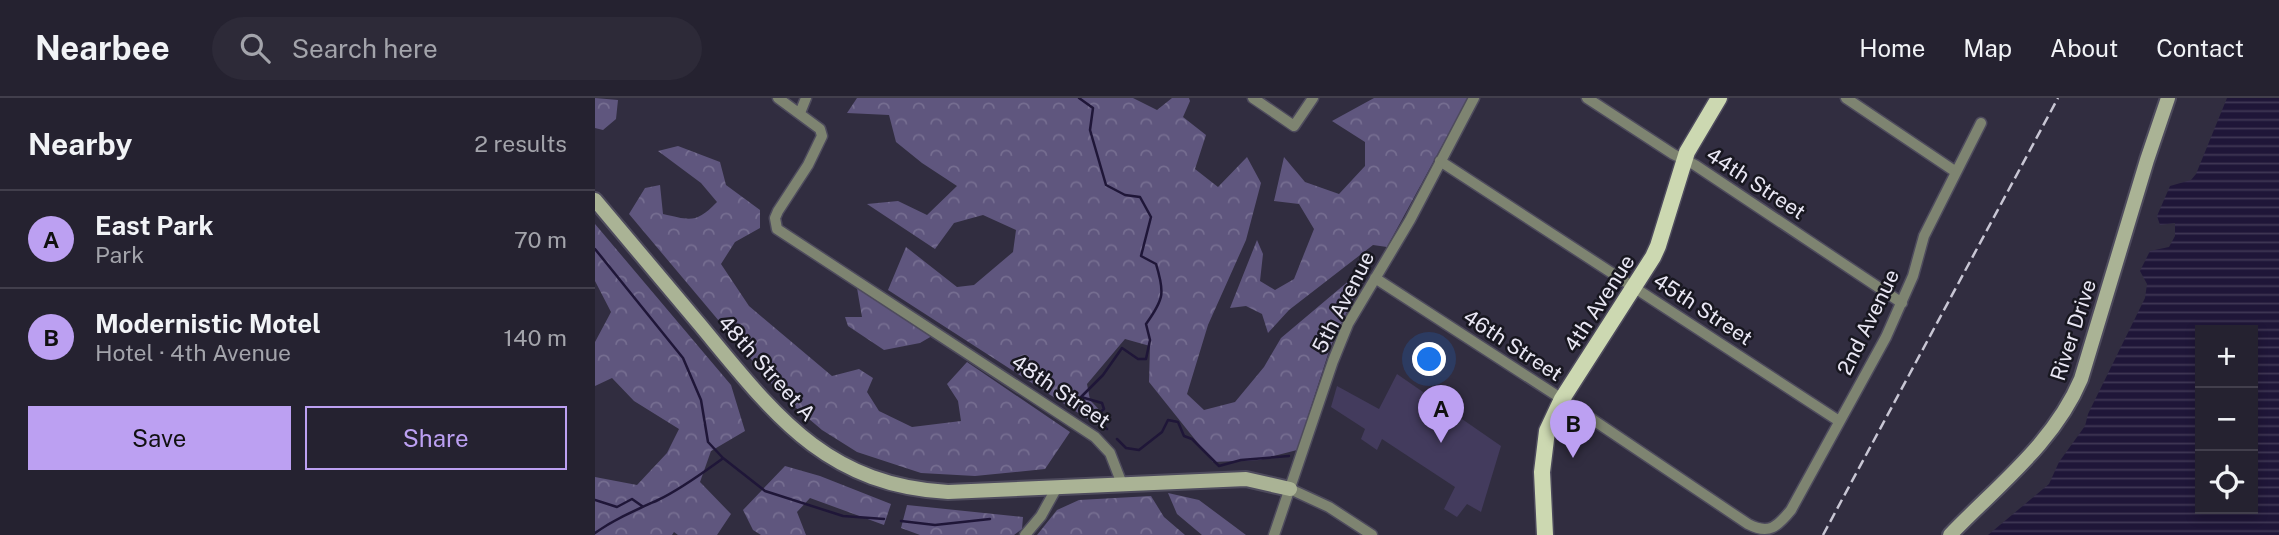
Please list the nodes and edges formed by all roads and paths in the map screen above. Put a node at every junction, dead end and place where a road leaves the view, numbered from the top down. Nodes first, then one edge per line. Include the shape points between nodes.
1 (778, 98) edge
2 (806, 98) edge
3 (1253, 98) edge
4 (1313, 98) edge
5 (1474, 98) edge
6 (1587, 98) edge
7 (1719, 98) edge
8 (1846, 98) edge
9 (2168, 98) edge
10 (800, 113) junction
11 (1981, 123) dead end
12 (1684, 160) junction
13 (1440, 161) junction
14 (1956, 172) junction
15 (595, 200) edge
16 (1375, 278) junction
17 (1634, 287) junction
18 (1902, 303) junction
19 (1562, 399) junction
20 (1839, 422) junction
21 (1122, 484) junction
22 (1056, 489) junction
23 (1290, 489) junction
24 (1772, 528) joint
25 (1025, 535) edge
26 (1274, 535) edge
27 (1372, 535) edge
28 (1545, 535) edge
29 (1950, 535) edge

1 - 10 street
2 - 10 street
3 - 4 street via 1294,126
5 - 13 street, 5th Avenue
6 - 12 street, 44th Street
7 - 12 main road, 4th Avenue
8 - 14 street
9 - 29 street, River Drive via 2070,405 2046,437
10 - 21 street, 48th Street via 822,133 821,142 778,211 775,225 782,234 1095,437 1110,453
11 - 14 street, 2nd Avenue
12 - 17 main road, 4th Avenue via 1658,246
12 - 18 street, 44th Street
13 - 16 street, 5th Avenue
13 - 17 street, 45th Street
14 - 18 street, 2nd Avenue via 1924,236
15 - 22 street, 48th Street A via 772,410 828,457 871,477 922,490
16 - 19 street, 46th Street
16 - 23 street, 5th Avenue via 1340,342
17 - 19 main road, 4th Avenue
17 - 20 street, 45th Street
18 - 20 street, 2nd Avenue
19 - 24 street, 46th Street via 1748,524
19 - 28 main road, 4th Avenue via 1547,430 1542,456
20 - 24 street, 2nd Avenue via 1791,510
21 - 22 street, 48th Street A
21 - 23 street via 1245,479
22 - 25 street
23 - 26 street, 5th Avenue
23 - 27 street

